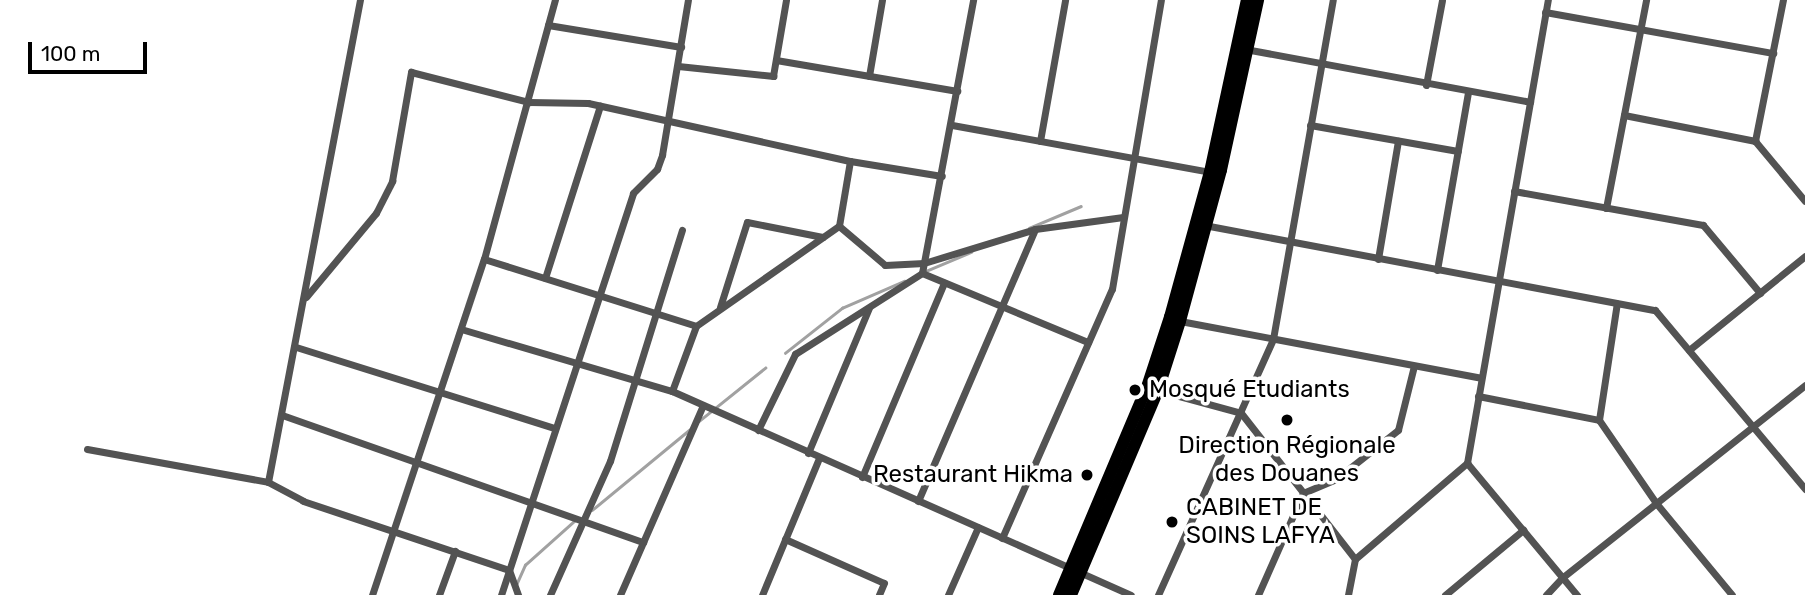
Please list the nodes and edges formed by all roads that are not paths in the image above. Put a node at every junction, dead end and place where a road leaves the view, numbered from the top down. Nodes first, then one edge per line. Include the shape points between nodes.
1 (360, 0) edge
2 (555, 0) edge
3 (688, 0) edge
4 (786, 0) edge
5 (882, 0) edge
6 (973, 0) edge
7 (1065, 0) edge
8 (1161, 0) edge
9 (1247, 0) edge
10 (1258, 0) edge
11 (1333, 0) edge
12 (1442, 0) edge
13 (1548, 0) edge
14 (1646, 0) edge
15 (1783, 0) edge
16 (1545, 12) junction
17 (548, 25) junction
18 (1640, 29) junction
19 (681, 47) junction
20 (1242, 48) junction
21 (1773, 53) junction
22 (776, 60) junction
23 (678, 66) junction
24 (1321, 67) junction
25 (869, 76) junction
26 (1426, 85) junction
27 (957, 91) junction
28 (1468, 92) junction
29 (529, 102) junction
30 (1530, 102) junction
31 (600, 106) junction
32 (1624, 115) junction
33 (670, 120) junction
34 (952, 125) junction
35 (1310, 125) junction
36 (1040, 141) junction
37 (1398, 141) junction
38 (1755, 141) junction
39 (1221, 142) junction
40 (1458, 151) junction
41 (1132, 158) junction
42 (850, 161) junction
43 (1210, 172) junction
44 (942, 176) junction
45 (1514, 191) junction
46 (1805, 201) edge
47 (1606, 208) junction
48 (1123, 216) junction
49 (1202, 225) junction
50 (839, 226) junction
51 (682, 229) dead end
52 (1035, 229) junction
53 (823, 237) junction
54 (1289, 242) junction
55 (1805, 256) edge
56 (484, 259) junction
57 (1378, 259) junction
58 (924, 263) junction
59 (1437, 270) junction
60 (922, 273) junction
61 (545, 278) junction
62 (1498, 282) junction
63 (944, 283) junction
64 (1760, 293) junction
65 (599, 295) junction
66 (306, 297) junction
67 (1617, 303) junction
68 (720, 308) junction
69 (869, 308) junction
70 (1004, 308) junction
71 (656, 313) junction
72 (1181, 321) junction
73 (696, 326) junction
74 (461, 329) junction
75 (1273, 339) junction
76 (1088, 342) junction
77 (296, 347) junction
78 (1689, 350) junction
79 (576, 363) junction
80 (1414, 366) junction
81 (1481, 379) junction
82 (635, 380) junction
83 (1805, 385) edge
84 (1152, 388) junction
85 (672, 391) junction
86 (440, 392) junction
87 (1478, 396) junction
88 (703, 405) junction
89 (1241, 413) junction
90 (282, 415) junction
91 (1599, 420) junction
92 (1753, 426) junction
93 (555, 428) junction
94 (758, 430) junction
95 (88, 449) dead end
96 (808, 453) junction
97 (819, 458) junction
98 (417, 463) junction
99 (1466, 463) junction
100 (862, 477) junction
101 (268, 482) junction
102 (1805, 489) edge
103 (1303, 493) junction
104 (918, 501) junction
105 (531, 503) junction
106 (1657, 503) junction
107 (583, 521) junction
108 (978, 527) junction
109 (393, 530) junction
110 (1523, 530) junction
111 (1002, 538) junction
112 (785, 540) junction
113 (643, 542) junction
114 (455, 551) junction
115 (1355, 559) junction
116 (509, 569) junction
117 (1076, 570) junction
118 (1563, 577) junction
119 (372, 595) edge
120 (439, 595) edge
121 (501, 595) edge
122 (518, 595) edge
123 (550, 595) edge
124 (620, 595) edge
125 (762, 595) edge
126 (879, 595) edge
127 (948, 595) edge
128 (1059, 595) edge
129 (1071, 595) edge
130 (1131, 595) edge
131 (1158, 595) edge
132 (1258, 595) edge
133 (1348, 595) edge
134 (1445, 595) edge
135 (1546, 595) edge
136 (1577, 595) edge
137 (1732, 595) edge

1 - 66 street
2 - 17 street
3 - 19 street
4 - 22 street
5 - 25 street
6 - 27 street
7 - 36 street
8 - 41 street
9 - 20 main road
10 - 20 main road
11 - 24 street
12 - 26 street
13 - 16 street
14 - 18 street
15 - 21 street
16 - 18 street
16 - 30 street
17 - 19 street
17 - 29 street
18 - 21 street
18 - 32 street
19 - 23 street
20 - 24 street
20 - 39 main road
21 - 38 street
22 - 23 street via 773,76 764,78
22 - 25 street
23 - 33 street
24 - 26 street
24 - 35 street
25 - 27 street
26 - 28 street
27 - 34 street
28 - 30 street
28 - 40 street
29 - 31 street
29 - 56 street
29 - 66 street via 411,72 392,181 376,213
30 - 45 street
31 - 33 street
31 - 61 street
32 - 38 street
32 - 47 street
33 - 42 street
33 - 65 street via 657,169 633,193
34 - 36 street
34 - 44 street
35 - 37 street
35 - 54 street
36 - 41 street
37 - 40 street
37 - 57 street
38 - 46 street
39 - 43 main road
39 - 49 main road
40 - 59 street
41 - 43 street
41 - 48 street
42 - 44 street
42 - 50 street
43 - 49 main road
44 - 58 street
45 - 47 street
45 - 62 street
47 - 64 street via 1703,225
48 - 52 street
48 - 76 street via 1112,289
49 - 54 street
49 - 72 main road
49 - 84 main road
50 - 53 street
50 - 58 street via 886,265
51 - 71 street
52 - 58 street
52 - 70 street
53 - 68 street
53 - 68 street via 747,222
54 - 57 street
54 - 75 street
55 - 64 street
56 - 61 street
56 - 74 street
57 - 59 street
58 - 60 street
59 - 62 street
60 - 63 street
60 - 69 street
61 - 65 street
62 - 67 street
62 - 81 street
63 - 70 street
63 - 100 street
64 - 78 street
65 - 71 street
65 - 79 street
66 - 77 street
67 - 78 street via 1655,310
67 - 91 street
68 - 73 street
69 - 94 street via 795,354
69 - 96 street
70 - 76 street
70 - 104 street
71 - 73 street
71 - 82 street
72 - 75 street
72 - 84 main road
73 - 85 street
74 - 79 street
74 - 86 street
75 - 80 street
75 - 89 street
76 - 111 street
77 - 86 street
77 - 90 street
78 - 92 street
79 - 82 street
79 - 93 street
80 - 81 street
80 - 103 street via 1398,430 1336,479
81 - 87 street
82 - 85 street
82 - 107 street via 610,461
83 - 92 street
84 - 89 street
84 - 117 main road
85 - 88 street
86 - 93 street
86 - 98 street
87 - 91 street
87 - 99 street
88 - 94 street
88 - 113 street
89 - 103 street
89 - 131 street
90 - 98 street
90 - 101 street
91 - 106 street
92 - 102 street
92 - 106 street
93 - 105 street
94 - 96 street
95 - 101 street
96 - 97 street
97 - 100 street
97 - 112 street
98 - 105 street
98 - 109 street
99 - 110 street
99 - 115 street
100 - 104 street
101 - 109 street via 303,501
103 - 115 street
103 - 132 street
104 - 108 street
105 - 107 street
105 - 116 street
106 - 118 street
106 - 137 street
107 - 113 street
107 - 123 street
108 - 111 street
108 - 127 street
109 - 114 street
109 - 119 street
110 - 118 street
110 - 134 street
111 - 117 street
112 - 125 street
112 - 126 street via 884,583
113 - 124 street
114 - 116 street
114 - 120 street
115 - 133 street
116 - 121 street
116 - 122 street
117 - 128 main road
117 - 129 main road
117 - 130 street
118 - 135 street
118 - 136 street

